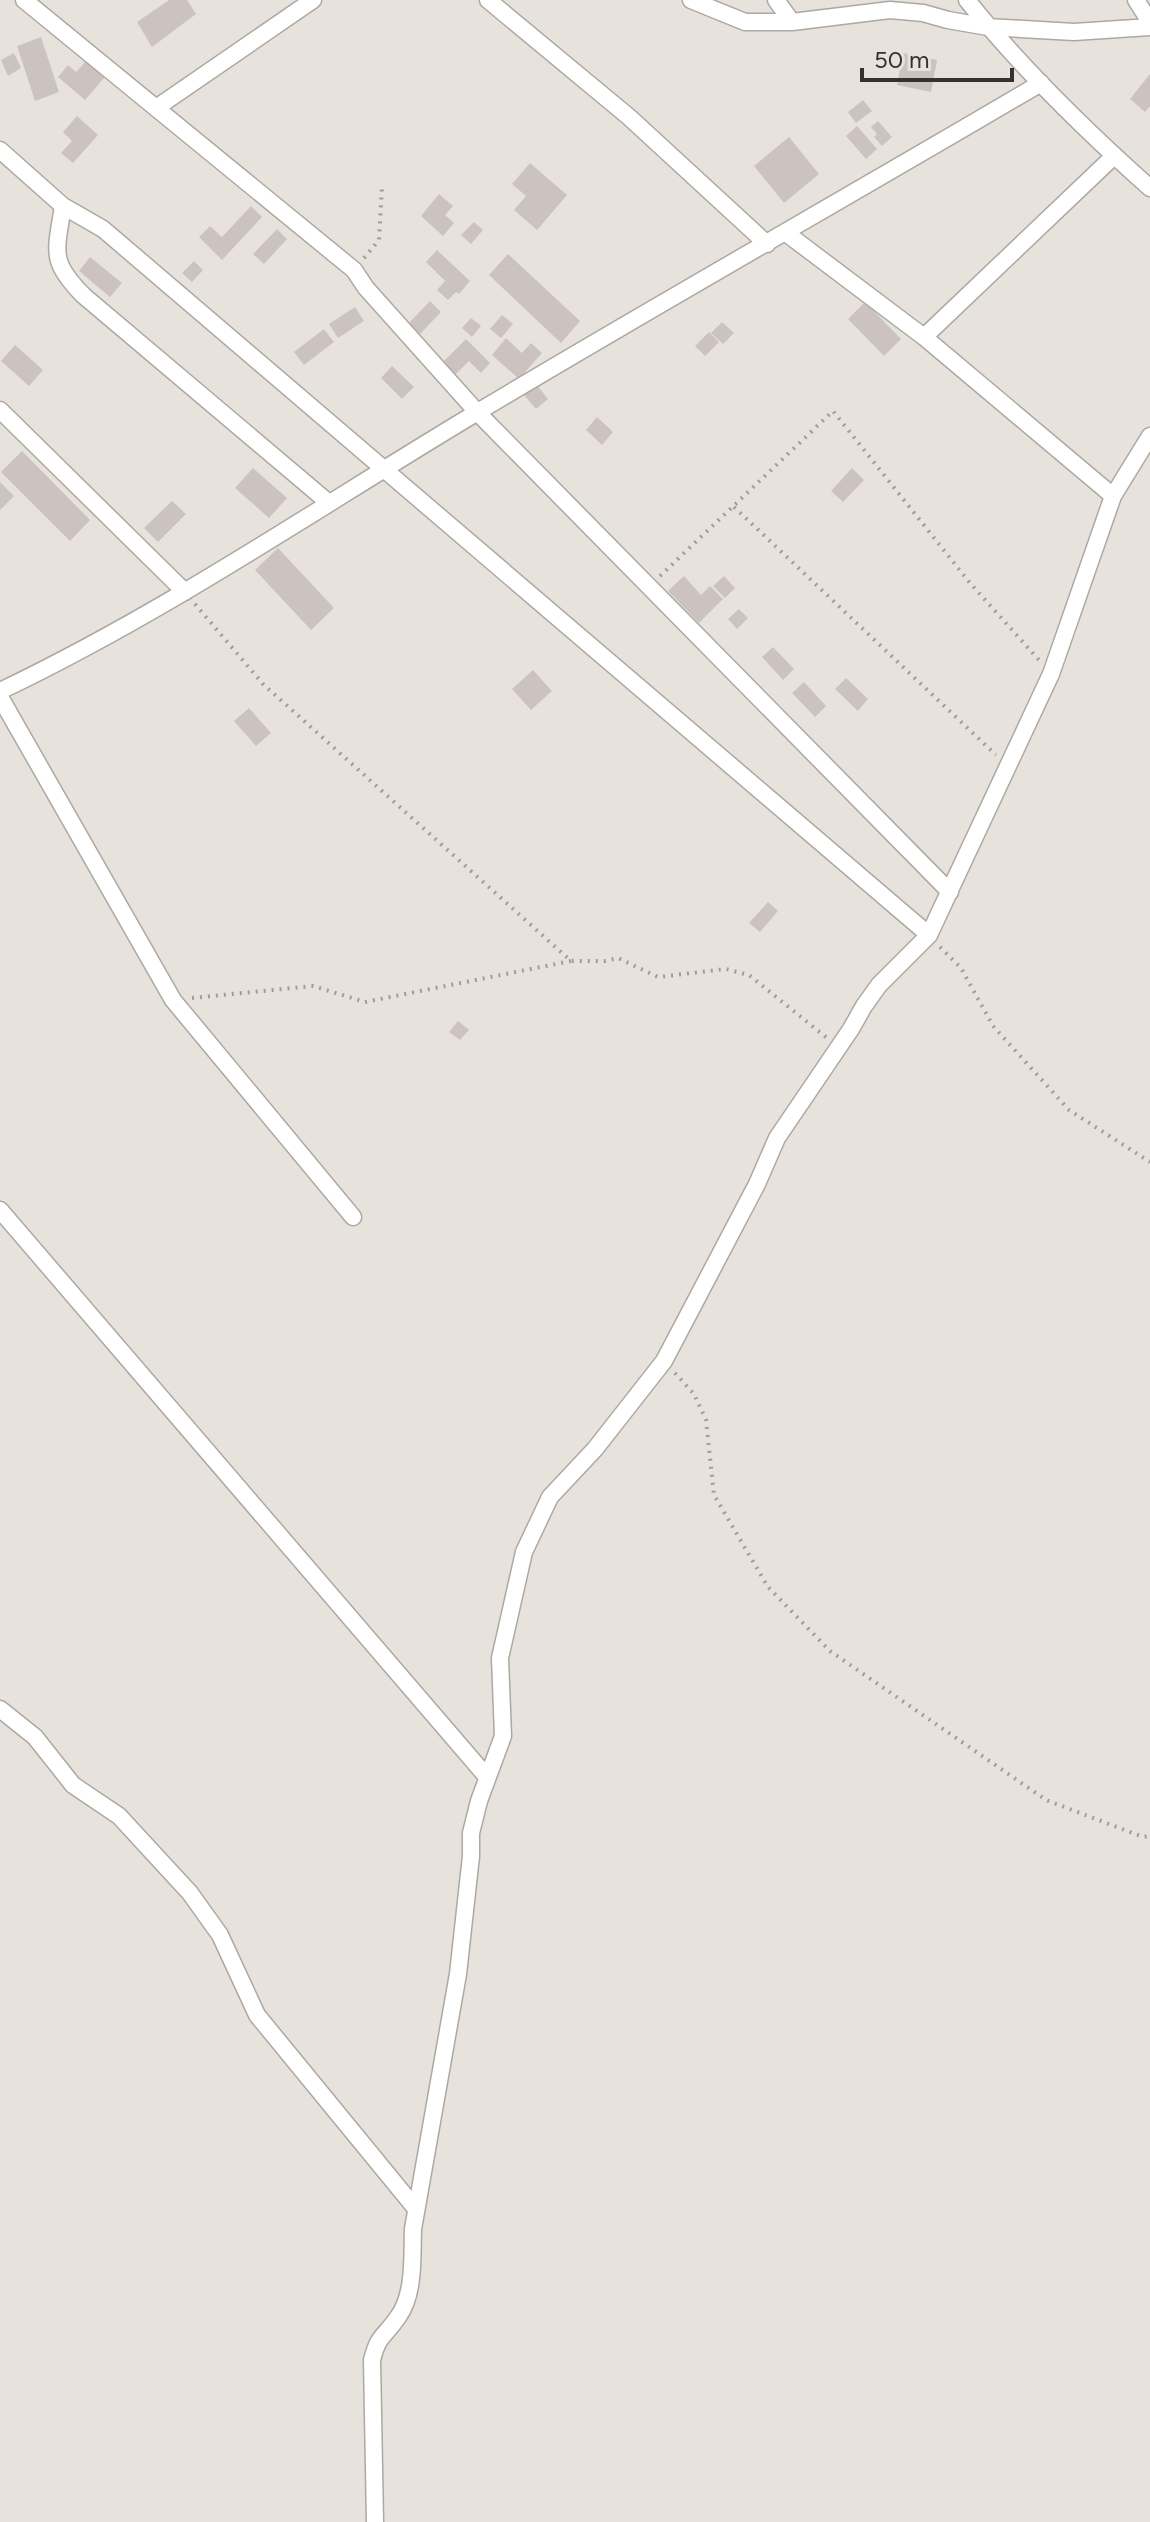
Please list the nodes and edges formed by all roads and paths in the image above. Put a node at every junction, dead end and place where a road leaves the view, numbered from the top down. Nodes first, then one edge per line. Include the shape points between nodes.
1 (24, 0) edge
2 (313, 0) edge
3 (488, 0) edge
4 (691, 0) edge
5 (776, 0) edge
6 (967, 0) edge
7 (1136, 0) edge
8 (792, 22) junction
9 (1150, 24) edge
10 (988, 27) junction
11 (1041, 83) junction
12 (156, 108) junction
13 (0, 150) edge
14 (1114, 156) junction
15 (382, 186) dead end
16 (1150, 188) edge
17 (63, 206) junction
18 (786, 233) junction
19 (767, 244) junction
20 (354, 270) junction
21 (924, 337) junction
22 (0, 410) edge
23 (477, 412) junction
24 (1150, 436) edge
25 (383, 470) junction
26 (1113, 496) junction
27 (329, 503) junction
28 (734, 507) junction
29 (649, 587) junction
30 (185, 592) junction
31 (1051, 674) junction
32 (0, 691) edge
33 (0, 697) edge
34 (1007, 765) junction
35 (950, 892) junction
36 (929, 935) junction
37 (571, 961) junction
38 (173, 1000) junction
39 (838, 1047) junction
40 (1150, 1162) edge
41 (0, 1210) edge
42 (353, 1217) dead end
43 (664, 1361) junction
44 (0, 1709) edge
45 (487, 1777) junction
46 (1150, 1836) edge
47 (416, 2209) junction
48 (375, 2522) edge

1 - 12 street
2 - 12 street
3 - 19 street via 629,117
4 - 8 street via 745,22
5 - 8 street
6 - 10 street
7 - 9 street
8 - 10 street via 890,10
9 - 10 street via 1074,32
10 - 11 street
11 - 14 street
11 - 18 street
12 - 20 street
13 - 17 street
14 - 16 street
14 - 21 street
15 - 20 path via 379,240
17 - 25 street via 103,229
17 - 27 street via 56,250 66,277
18 - 19 street
18 - 21 street
19 - 23 street
20 - 23 street
21 - 26 street
22 - 30 street
23 - 25 street
23 - 29 street
24 - 26 street
25 - 27 street
25 - 36 street
26 - 31 street
27 - 30 street
28 - 29 path
28 - 31 path via 833,411 970,583
28 - 34 path
29 - 35 street
30 - 32 street
30 - 37 path via 263,684
31 - 34 street
33 - 38 street
34 - 35 street
35 - 36 street
36 - 39 street via 879,985
36 - 40 path via 961,968 993,1026 1069,1110
37 - 38 path via 365,1002 313,986
37 - 39 path via 618,958 658,977 726,969 749,975
38 - 42 street
39 - 43 street via 777,1138
41 - 45 street
43 - 45 street via 550,1497 524,1552 500,1658 503,1736
43 - 46 path via 694,1394 706,1420 714,1495 768,1587 830,1651 1046,1800
44 - 47 street via 35,1737 73,1785 119,1816 190,1893 220,1935 257,2015
45 - 47 street via 471,1833 458,1974
47 - 48 street via 408,2294 400,2316 377,2340 372,2360

